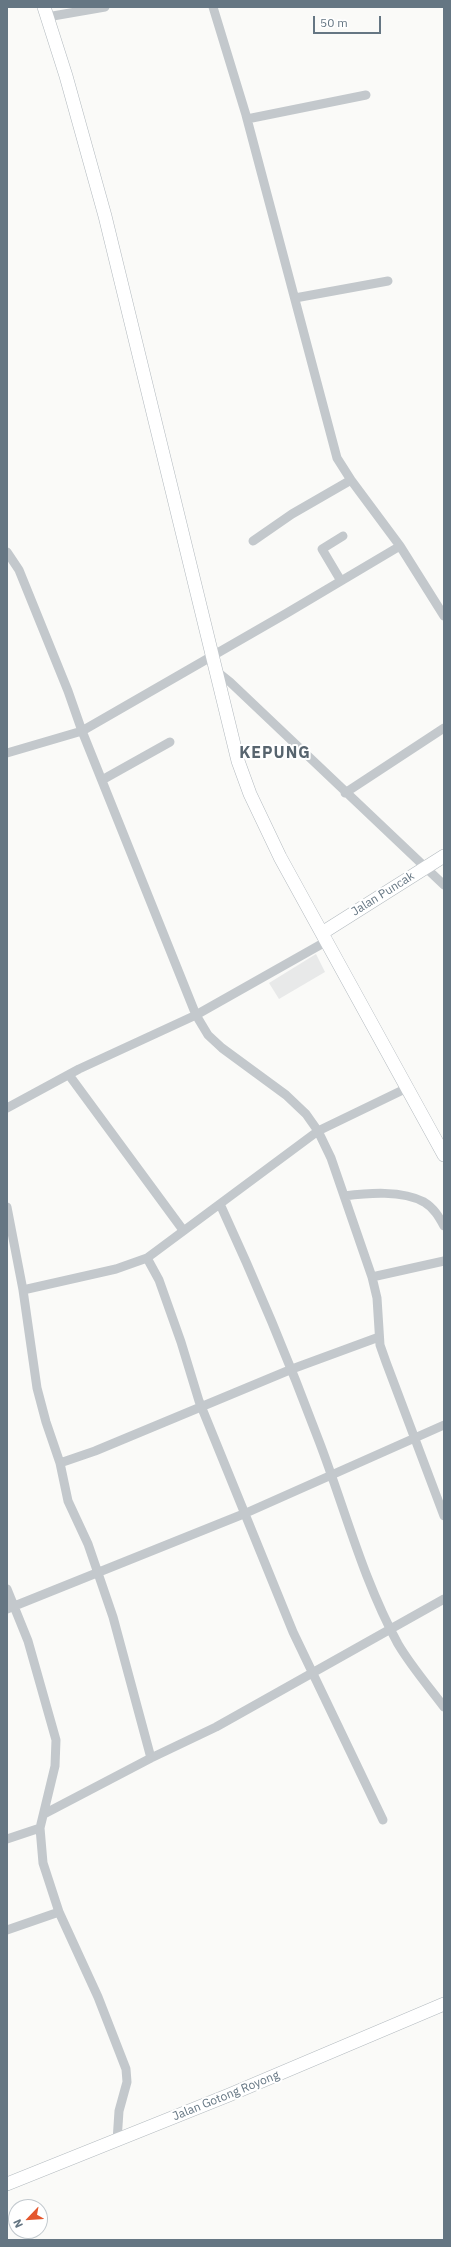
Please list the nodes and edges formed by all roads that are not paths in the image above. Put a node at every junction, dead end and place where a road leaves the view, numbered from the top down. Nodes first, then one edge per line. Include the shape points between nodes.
1 (105, 7) edge
2 (213, 7) edge
3 (45, 12) edge
4 (366, 95) dead end
5 (247, 119) junction
6 (388, 281) dead end
7 (295, 298) junction
8 (351, 480) junction
9 (343, 536) dead end
10 (253, 541) dead end
11 (400, 546) junction
12 (7, 552) edge
13 (341, 581) junction
14 (444, 616) edge
15 (212, 657) junction
16 (215, 670) junction
17 (85, 728) junction
18 (444, 728) edge
19 (170, 742) dead end
20 (7, 753) edge
21 (107, 778) junction
22 (345, 793) junction
23 (444, 856) edge
24 (426, 867) junction
25 (444, 885) edge
26 (325, 937) junction
27 (201, 1012) junction
28 (69, 1075) junction
29 (407, 1088) junction
30 (7, 1108) edge
31 (318, 1131) junction
32 (444, 1155) edge
33 (344, 1196) junction
34 (220, 1204) junction
35 (7, 1207) edge
36 (444, 1226) edge
37 (183, 1230) junction
38 (147, 1258) junction
39 (444, 1261) edge
40 (372, 1277) junction
41 (23, 1290) junction
42 (379, 1337) junction
43 (292, 1369) junction
44 (201, 1406) junction
45 (444, 1425) edge
46 (414, 1438) junction
47 (60, 1463) junction
48 (331, 1473) junction
49 (246, 1513) junction
50 (444, 1516) edge
51 (99, 1573) junction
52 (7, 1589) edge
53 (444, 1599) edge
54 (10, 1608) edge
55 (391, 1628) junction
56 (311, 1672) junction
57 (444, 1707) edge
58 (151, 1758) junction
59 (44, 1814) junction
60 (383, 1820) dead end
61 (40, 1828) junction
62 (7, 1840) edge
63 (59, 1912) junction
64 (7, 1930) edge
65 (444, 2004) edge
66 (117, 2141) junction
67 (7, 2184) edge

1 - 3 street
2 - 5 street
3 - 15 main road via 66,76 105,216
4 - 5 street
5 - 7 street
6 - 7 street
7 - 8 street via 337,458
8 - 10 street via 292,514
8 - 11 street
9 - 13 street via 322,550
11 - 13 street
11 - 14 street
12 - 17 street via 18,570
13 - 15 street
15 - 16 main road
15 - 17 street
16 - 22 street
16 - 26 main road via 238,761 250,794 280,857
17 - 20 street
17 - 21 street
18 - 22 street
19 - 21 street
21 - 27 street
22 - 24 street
23 - 24 main road, Jalan Puncak
24 - 25 street
24 - 26 main road, Jalan Puncak
26 - 27 street
26 - 29 main road
27 - 28 street
27 - 31 street via 208,1035 286,1095 306,1114
28 - 30 street
28 - 37 street
29 - 31 street
29 - 32 main road
31 - 33 street via 331,1158
31 - 34 street
33 - 36 street via 408,1196 424,1202 436,1212
33 - 40 street
34 - 37 street
34 - 43 street
35 - 41 street
37 - 38 street
38 - 41 street via 116,1269
38 - 44 street via 181,1342
39 - 40 street
40 - 42 street via 377,1298
41 - 47 street via 37,1388
42 - 43 street
42 - 46 street
43 - 44 street
43 - 48 street
44 - 47 street
44 - 49 street
45 - 46 street
46 - 48 street
46 - 50 street
47 - 51 street via 68,1501
48 - 49 street
48 - 55 street via 360,1561
49 - 51 street
49 - 56 street
51 - 54 street
51 - 58 street
52 - 54 street
53 - 55 street
54 - 59 street via 28,1640 56,1740 55,1766
55 - 56 street
55 - 57 street via 399,1645
56 - 58 street via 216,1727
56 - 60 street
58 - 59 street
59 - 61 street
61 - 62 street
61 - 63 street via 43,1863
63 - 64 street
63 - 66 street via 98,1997 126,2069
65 - 66 main road, Jalan Gotong Royong
66 - 67 main road, Jalan Gotong Royong

